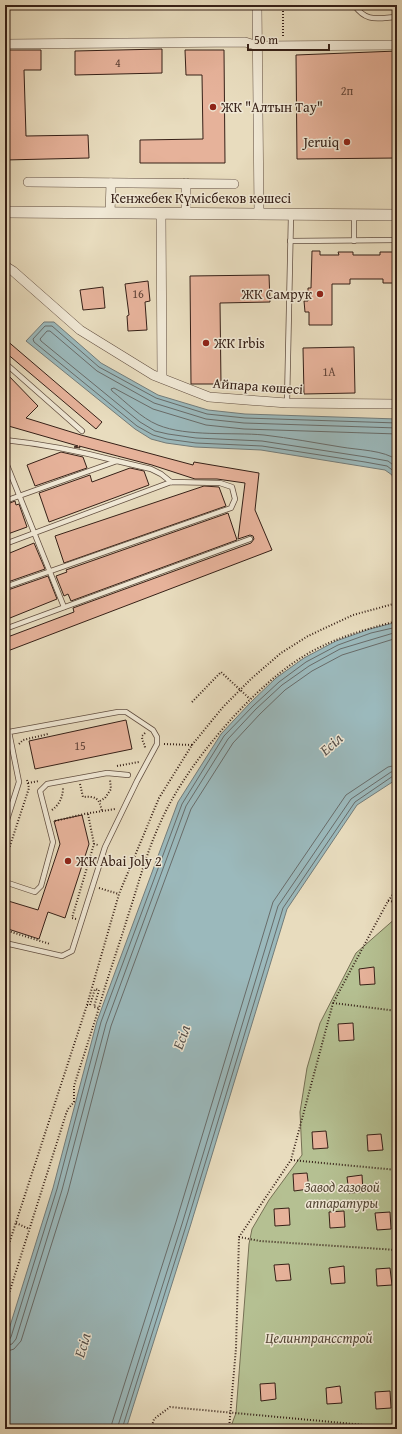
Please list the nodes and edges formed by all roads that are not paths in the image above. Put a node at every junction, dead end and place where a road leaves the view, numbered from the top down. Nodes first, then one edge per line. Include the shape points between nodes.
1 (257, 5) edge
2 (354, 5) edge
3 (397, 17) edge
4 (5, 44) edge
5 (397, 45) edge
6 (258, 46) junction
7 (28, 182) dead end
8 (111, 183) junction
9 (186, 183) junction
10 (234, 184) dead end
11 (5, 212) edge
12 (110, 212) junction
13 (161, 213) junction
14 (186, 213) junction
15 (259, 214) junction
16 (291, 214) junction
17 (354, 214) junction
18 (395, 215) edge
19 (397, 240) edge
20 (290, 241) junction
21 (354, 241) junction
22 (9, 269) edge
23 (5, 363) edge
24 (162, 378) junction
25 (287, 403) junction
26 (397, 404) edge
27 (82, 431) dead end
28 (5, 440) edge
29 (5, 460) edge
30 (117, 461) junction
31 (171, 482) junction
32 (19, 495) junction
33 (5, 501) edge
34 (35, 533) junction
35 (250, 539) dead end
36 (5, 544) edge
37 (50, 570) junction
38 (5, 586) edge
39 (64, 607) junction
40 (5, 629) edge
41 (7, 731) edge
42 (128, 775) dead end
43 (5, 826) edge
44 (5, 882) edge
45 (5, 943) edge

1 - 6 street
2 - 3 lane via 360,14 371,18
4 - 6 street via 245,42
5 - 6 street
6 - 15 street
7 - 8 street
8 - 9 street
8 - 12 street
9 - 10 street
9 - 14 street
11 - 12 street, Кенжебек Күмісбеков көшесі
12 - 13 street, Кенжебек Күмісбеков көшесі
13 - 14 street, Кенжебек Күмісбеков көшесі
13 - 24 street
14 - 15 street, Кенжебек Күмісбеков көшесі
15 - 16 street, Кенжебек Күмісбеков көшесі
16 - 17 street, Кенжебек Күмісбеков көшесі
16 - 20 lane
17 - 18 street, Кенжебек Күмісбеков көшесі
17 - 21 lane
19 - 21 lane
20 - 21 lane
20 - 25 lane
22 - 24 street, Айпара көшесі via 80,330
23 - 27 lane
24 - 25 street, Айпара көшесі via 209,397
25 - 26 street, Айпара көшесі
28 - 30 lane via 82,451
29 - 32 lane
30 - 31 lane via 152,469
30 - 32 lane
31 - 34 lane
31 - 37 lane via 206,482 232,487 234,504 231,508
32 - 33 lane
32 - 34 lane
34 - 36 lane
34 - 37 lane
35 - 39 lane
37 - 38 lane
37 - 39 lane
39 - 40 lane
41 - 43 lane via 19,782
41 - 45 lane via 126,712 153,730 157,744 105,847 72,950 62,956
42 - 44 lane via 107,773 47,784 40,791 53,842 41,886 35,892

